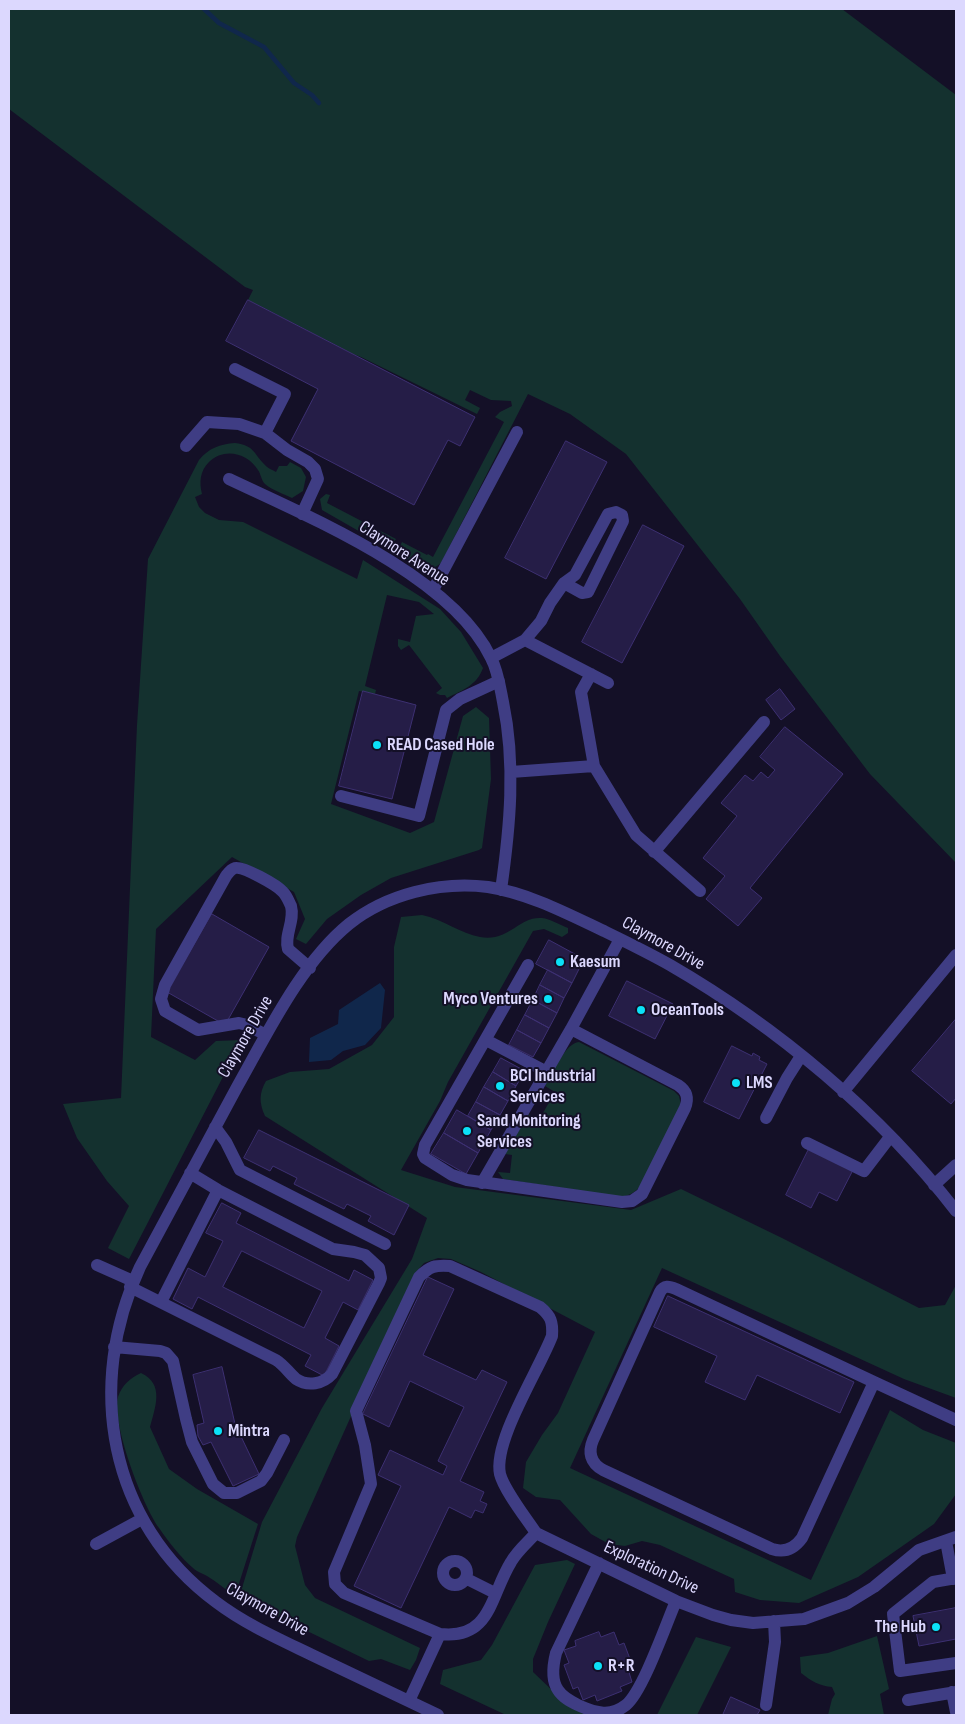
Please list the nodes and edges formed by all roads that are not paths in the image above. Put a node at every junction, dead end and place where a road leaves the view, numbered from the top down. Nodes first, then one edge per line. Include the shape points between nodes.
1 (235, 369) dead end
2 (516, 432) dead end
3 (265, 433) junction
4 (186, 446) dead end
5 (230, 479) dead end
6 (302, 514) junction
7 (564, 582) junction
8 (433, 590) junction
9 (525, 640) junction
10 (491, 658) junction
11 (591, 674) junction
12 (499, 681) junction
13 (608, 683) dead end
14 (764, 722) dead end
15 (594, 766) junction
16 (511, 772) junction
17 (341, 796) dead end
18 (654, 852) junction
19 (501, 890) junction
20 (700, 891) dead end
21 (620, 939) junction
22 (956, 955) edge
23 (528, 965) dead end
24 (310, 968) junction
25 (571, 1029) junction
26 (266, 1035) junction
27 (486, 1040) junction
28 (801, 1056) junction
29 (547, 1072) junction
30 (843, 1092) junction
31 (766, 1118) dead end
32 (215, 1128) junction
33 (890, 1137) junction
34 (807, 1143) dead end
35 (956, 1165) edge
36 (190, 1173) junction
37 (482, 1183) junction
38 (934, 1185) junction
39 (218, 1190) junction
40 (956, 1211) edge
41 (385, 1244) dead end
42 (97, 1265) dead end
43 (132, 1284) junction
44 (161, 1302) junction
45 (114, 1347) junction
46 (874, 1382) junction
47 (956, 1420) edge
48 (284, 1440) dead end
49 (142, 1519) junction
50 (536, 1533) junction
51 (951, 1539) edge
52 (96, 1544) dead end
53 (599, 1563) junction
54 (954, 1578) edge
55 (467, 1579) dead end
56 (495, 1593) junction
57 (676, 1601) junction
58 (774, 1621) junction
59 (440, 1634) junction
60 (956, 1663) edge
61 (954, 1692) edge
62 (908, 1700) dead end
63 (409, 1701) junction
64 (766, 1705) dead end
65 (956, 1712) edge
66 (438, 1715) edge

1 - 3 street via 285,394
2 - 8 street
3 - 4 street via 239,424 207,422
3 - 6 street via 308,462 317,475 317,484
5 - 6 street, Claymore Avenue
6 - 8 street, Claymore Avenue via 389,561
7 - 7 street via 575,576 608,514 616,512 622,515 623,522 588,592 582,593
7 - 9 street via 541,621
8 - 10 street, Claymore Avenue via 463,617
9 - 10 street
9 - 11 street
10 - 12 street, Claymore Avenue
11 - 13 street
11 - 15 street via 581,692
12 - 16 street, Claymore Avenue via 509,730
12 - 17 street via 460,699 446,710 419,816
14 - 18 street
15 - 16 street
15 - 18 street via 636,835
16 - 19 street, Claymore Avenue via 509,826
18 - 20 street
19 - 21 street, Claymore Drive via 556,909
19 - 24 street, Claymore Drive via 445,887 396,898 349,924
21 - 25 street
21 - 28 street, Claymore Drive via 696,981
22 - 30 street
23 - 27 street
24 - 26 street, Claymore Drive
24 - 26 street via 288,949 292,915 283,892 245,869 232,869 165,986 161,999 165,1011 198,1030 239,1023
25 - 29 street
25 - 37 street via 685,1091 686,1108 646,1188 637,1198 622,1202
26 - 32 street, Claymore Drive
27 - 29 street
27 - 37 street via 425,1145 423,1154 428,1161 457,1177
28 - 30 street, Claymore Drive
28 - 31 street
29 - 37 street
30 - 33 street, Claymore Drive
32 - 36 street, Claymore Drive
32 - 41 street via 240,1170
33 - 34 street via 864,1171
33 - 38 street, Claymore Drive
35 - 38 street
36 - 39 street
36 - 43 street, Claymore Drive
38 - 40 street, Claymore Drive
39 - 44 street
39 - 44 street via 333,1250 365,1255 379,1268 380,1283 332,1374 316,1383 297,1380 276,1360
42 - 43 street
43 - 44 street
43 - 45 street, Claymore Drive
45 - 48 street via 160,1351 170,1356 192,1442 213,1484 224,1493 237,1493 261,1481
45 - 49 street, Claymore Drive via 110,1376 114,1435 127,1487
46 - 46 street via 802,1538 787,1550 772,1549 602,1470 591,1458 590,1446 660,1292 667,1286
46 - 47 street
49 - 52 street
49 - 63 street, Claymore Drive via 188,1578 229,1612
50 - 53 street, Exploration Drive
50 - 56 street via 511,1561
50 - 59 street via 507,1491 500,1474 500,1455 508,1429 552,1336 553,1325 549,1315 540,1307 450,1266 428,1268 419,1277 356,1411 371,1484 334,1572 335,1584 344,1593
51 - 54 street
51 - 58 street, Exploration Drive via 919,1550 848,1603 804,1619
53 - 57 street, Exploration Drive
53 - 57 street via 553,1665 558,1690 568,1700 596,1713 608,1713 628,1704 639,1688
54 - 60 street via 933,1582 893,1614 900,1671
55 - 56 street
56 - 59 street via 479,1624 453,1636
57 - 58 street, Exploration Drive via 731,1620
58 - 64 street via 775,1642
59 - 63 street
61 - 62 street
61 - 65 street
63 - 66 street, Claymore Drive

